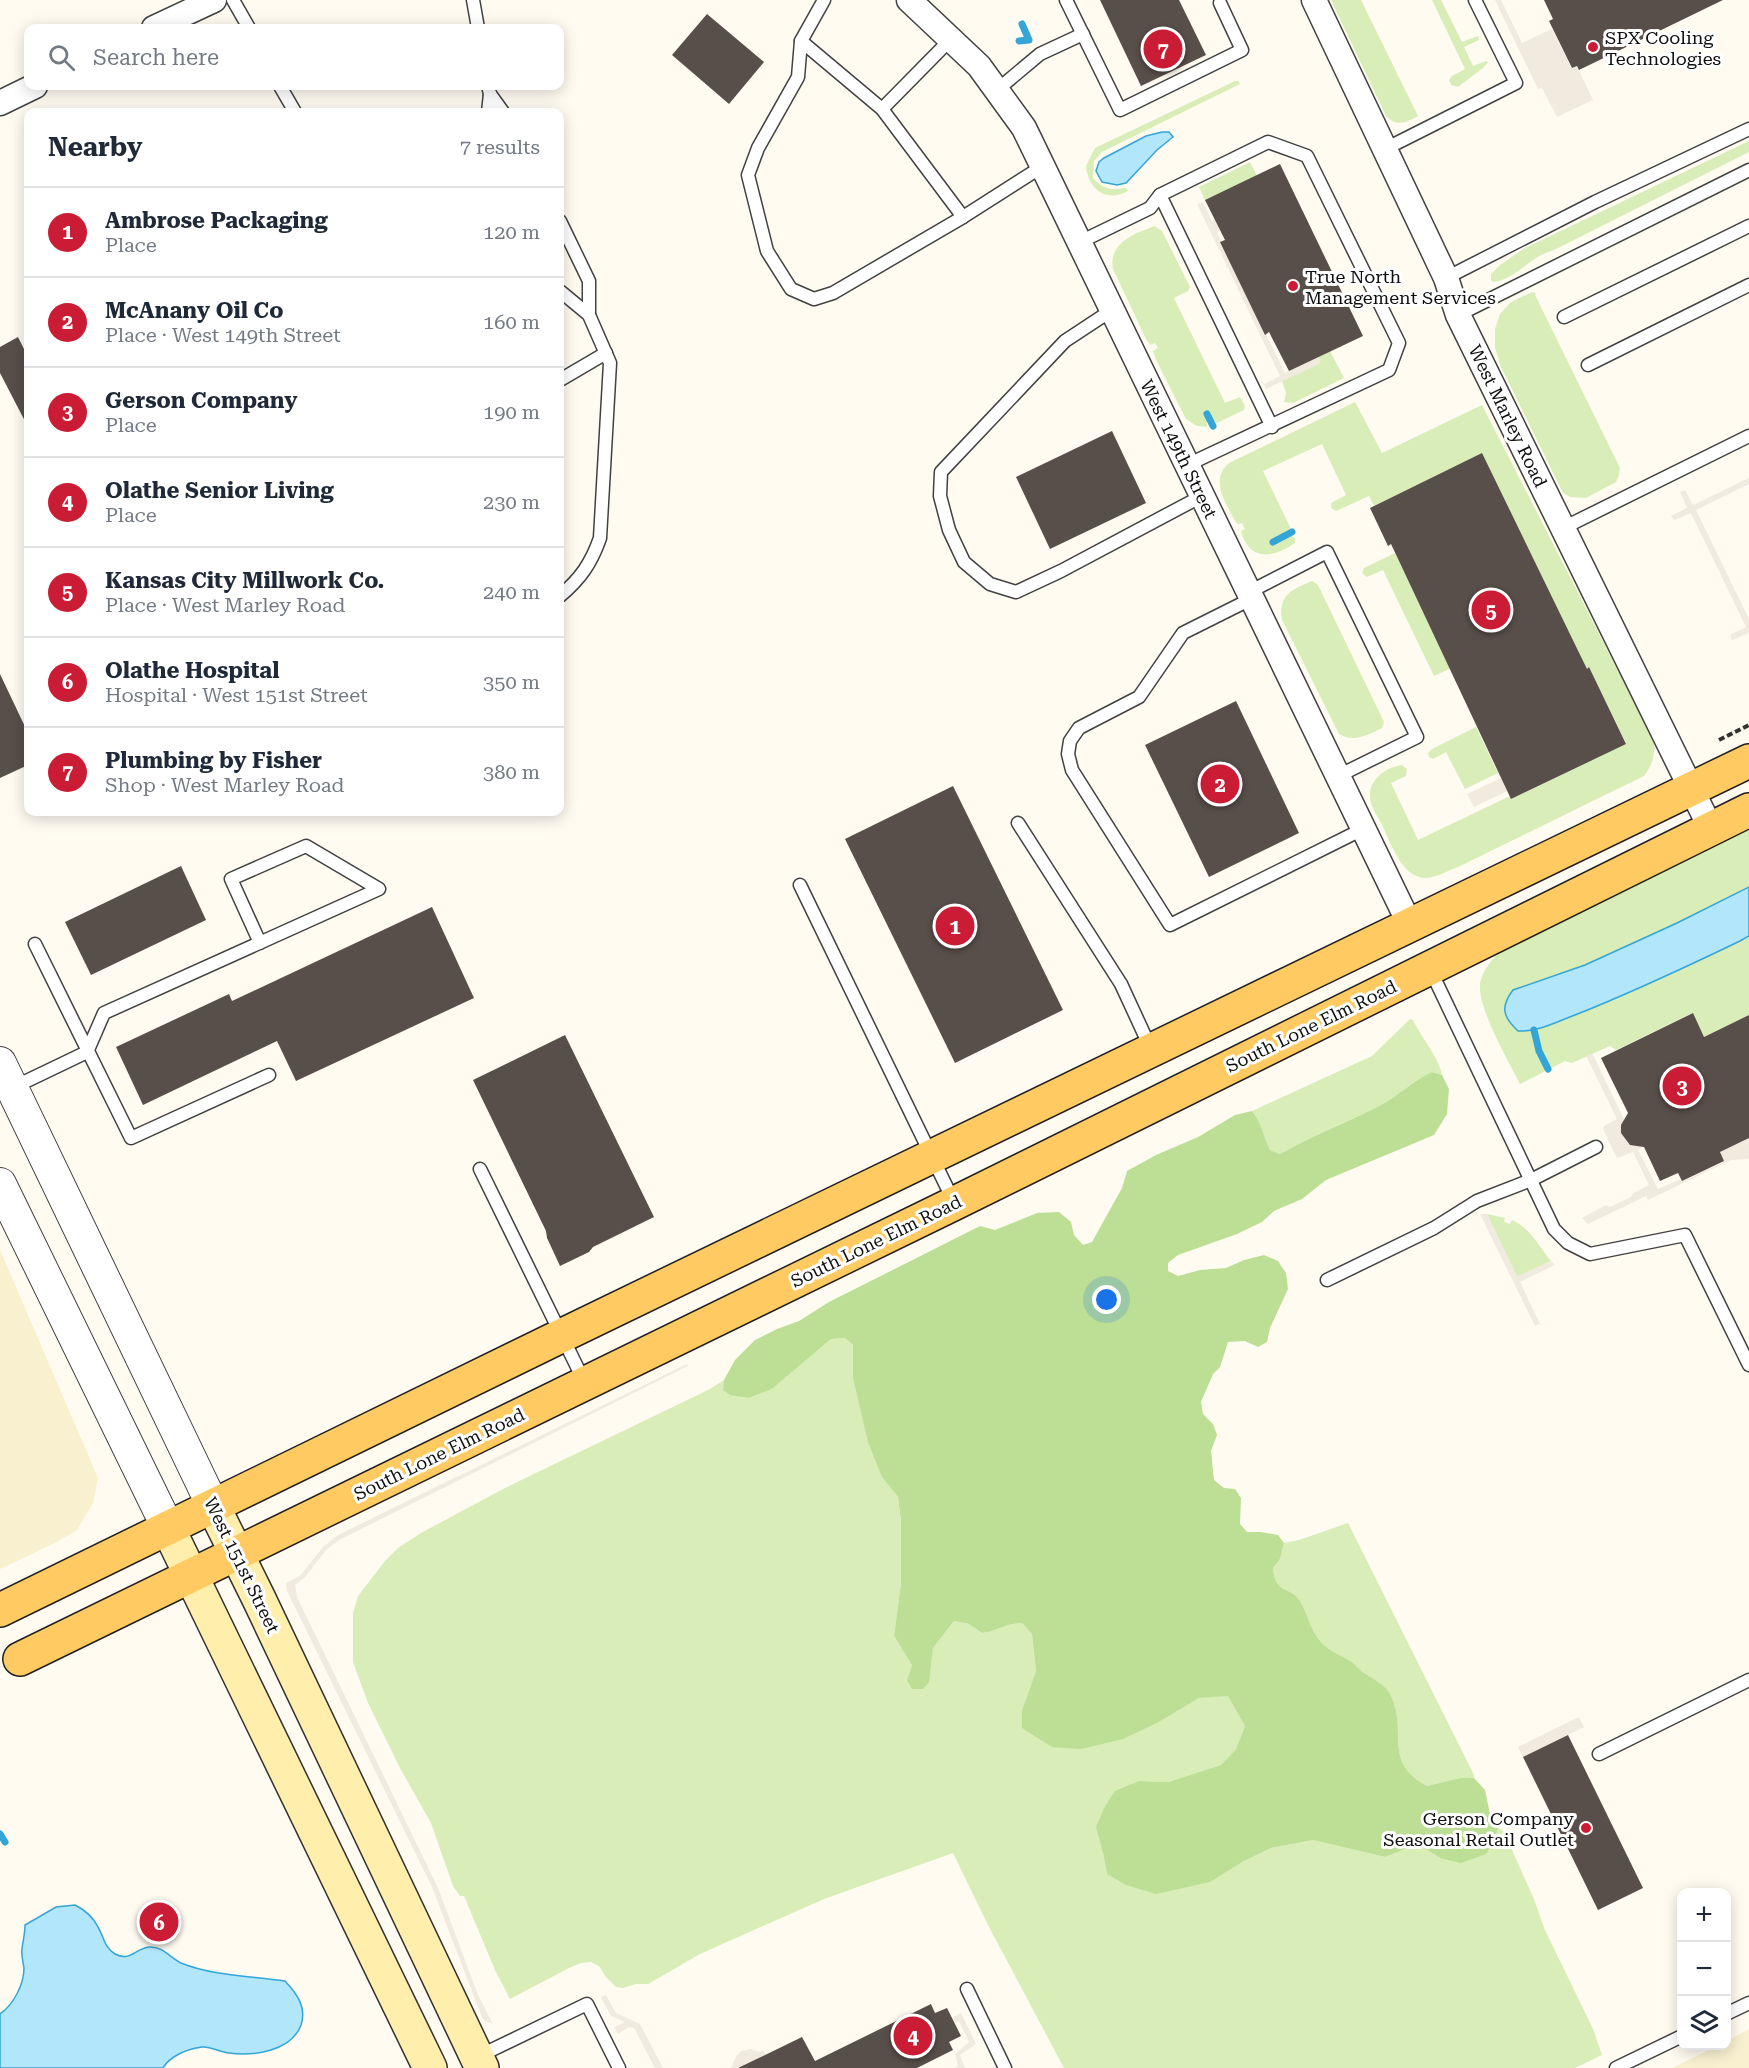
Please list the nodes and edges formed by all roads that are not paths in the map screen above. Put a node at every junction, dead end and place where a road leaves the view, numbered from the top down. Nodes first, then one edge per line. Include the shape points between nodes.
1 (214, 0) edge
2 (233, 0) edge
3 (473, 0) edge
4 (824, 0) edge
5 (909, 0) edge
6 (1066, 0) edge
7 (1314, 0) edge
8 (1475, 0) edge
9 (1220, 3) dead end
10 (163, 24) edge
11 (247, 24) edge
12 (477, 24) edge
13 (1083, 34) junction
14 (951, 39) junction
15 (801, 41) junction
16 (27, 90) edge
17 (282, 90) edge
18 (489, 90) edge
19 (997, 90) junction
20 (0, 103) edge
21 (293, 108) edge
22 (488, 108) edge
23 (500, 108) edge
24 (882, 109) junction
25 (1749, 129) edge
26 (1385, 149) junction
27 (1043, 166) junction
28 (1749, 170) edge
29 (1160, 195) junction
30 (963, 217) junction
31 (1749, 226) edge
32 (564, 229) edge
33 (1080, 242) junction
34 (1446, 278) junction
35 (1749, 285) edge
36 (564, 294) edge
37 (1112, 310) junction
38 (589, 315) junction
39 (1458, 315) junction
40 (1564, 317) dead end
41 (606, 353) junction
42 (1588, 365) dead end
43 (564, 378) edge
44 (1272, 426) junction
45 (1749, 436) edge
46 (1187, 465) junction
47 (1202, 496) junction
48 (1563, 528) junction
49 (564, 592) edge
50 (1251, 595) junction
51 (1749, 761) edge
52 (1338, 776) junction
53 (1693, 788) junction
54 (1749, 810) edge
55 (1018, 823) dead end
56 (1364, 829) junction
57 (1711, 829) junction
58 (800, 885) dead end
59 (1410, 925) junction
60 (260, 943) junction
61 (35, 944) dead end
62 (1429, 968) junction
63 (1152, 1050) junction
64 (87, 1052) junction
65 (269, 1075) dead end
66 (4, 1082) edge
67 (1596, 1148) dead end
68 (934, 1156) junction
69 (480, 1169) dead end
70 (1531, 1180) junction
71 (0, 1184) edge
72 (955, 1203) junction
73 (1327, 1280) dead end
74 (563, 1335) junction
75 (1749, 1365) edge
76 (584, 1382) junction
77 (213, 1506) junction
78 (168, 1528) junction
79 (237, 1554) junction
80 (189, 1576) junction
81 (0, 1610) edge
82 (10, 1663) edge
83 (1749, 1680) edge
84 (1599, 1754) dead end
85 (967, 1989) dead end
86 (1749, 2002) edge
87 (1731, 2011) edge
88 (1677, 2038) edge
89 (479, 2062) edge
90 (430, 2068) edge
91 (619, 2068) edge
92 (1005, 2068) edge
93 (1616, 2068) edge

1 - 10 street
2 - 11 lane
3 - 12 lane
4 - 15 lane
5 - 14 street, West 149th Street
6 - 13 lane
7 - 26 street, West Marley Road
8 - 26 lane via 1516,83
9 - 13 lane via 1242,50 1120,110
13 - 19 lane via 1040,54
14 - 19 street, West 149th Street
14 - 24 lane
15 - 24 lane
15 - 30 lane via 798,77 758,148 748,175 767,251 791,289 814,299 832,293
16 - 20 street
17 - 21 lane
18 - 22 lane
18 - 23 lane
19 - 27 street, West 149th Street via 1024,128
24 - 30 lane
25 - 34 lane
26 - 34 street, West Marley Road
27 - 30 lane
27 - 33 street, West 149th Street
28 - 39 lane
29 - 33 lane via 1150,208
29 - 44 lane
29 - 44 lane via 1268,142 1307,156 1400,343 1389,370
31 - 40 lane
32 - 38 lane via 589,281
33 - 37 street, West 149th Street
34 - 39 street, West Marley Road
35 - 42 lane
36 - 38 lane
37 - 46 street, West 149th Street
37 - 47 lane via 1065,341 941,472 940,496 949,530 964,562 990,584 1016,592
38 - 41 lane
39 - 48 street, West Marley Road
41 - 43 lane
41 - 49 lane via 610,363 600,538 593,558
44 - 46 lane
45 - 48 lane
46 - 47 street, West 149th Street
47 - 50 street, West 149th Street
48 - 53 street, West Marley Road
50 - 52 street, West 149th Street
50 - 52 lane via 1327,552 1407,716 1417,737
50 - 56 lane via 1183,633 1139,697 1079,728 1070,741 1072,770 1170,925
51 - 53 main road
52 - 56 street, West 149th Street
53 - 57 street, West Marley Road
53 - 59 main road
54 - 57 main road, South Lone Elm Road
55 - 63 lane via 1120,984
56 - 59 street, West 149th Street
57 - 62 main road, South Lone Elm Road
58 - 68 lane
59 - 63 main road
60 - 60 lane via 368,894 379,890 306,846 231,879
60 - 64 lane via 104,1013
61 - 64 lane
62 - 70 lane
62 - 72 main road, South Lone Elm Road
63 - 68 main road
64 - 65 lane via 131,1137
64 - 66 lane
66 - 77 street, West 151st Street
67 - 70 lane
68 - 72 lane
68 - 74 main road
69 - 74 lane
70 - 73 lane via 1478,1201 1434,1228
70 - 75 lane via 1554,1229 1568,1243 1590,1254 1685,1235
71 - 78 street
72 - 76 main road, South Lone Elm Road
74 - 76 lane
74 - 77 main road
76 - 79 main road, South Lone Elm Road
77 - 78 main road
77 - 79 main road, West 151st Street
78 - 80 main road
78 - 81 main road
79 - 80 main road, South Lone Elm Road
79 - 89 main road, West 151st Street
80 - 82 main road, South Lone Elm Road
80 - 90 main road
83 - 84 lane
85 - 92 lane
86 - 87 lane
88 - 93 lane
89 - 91 lane via 586,2004

